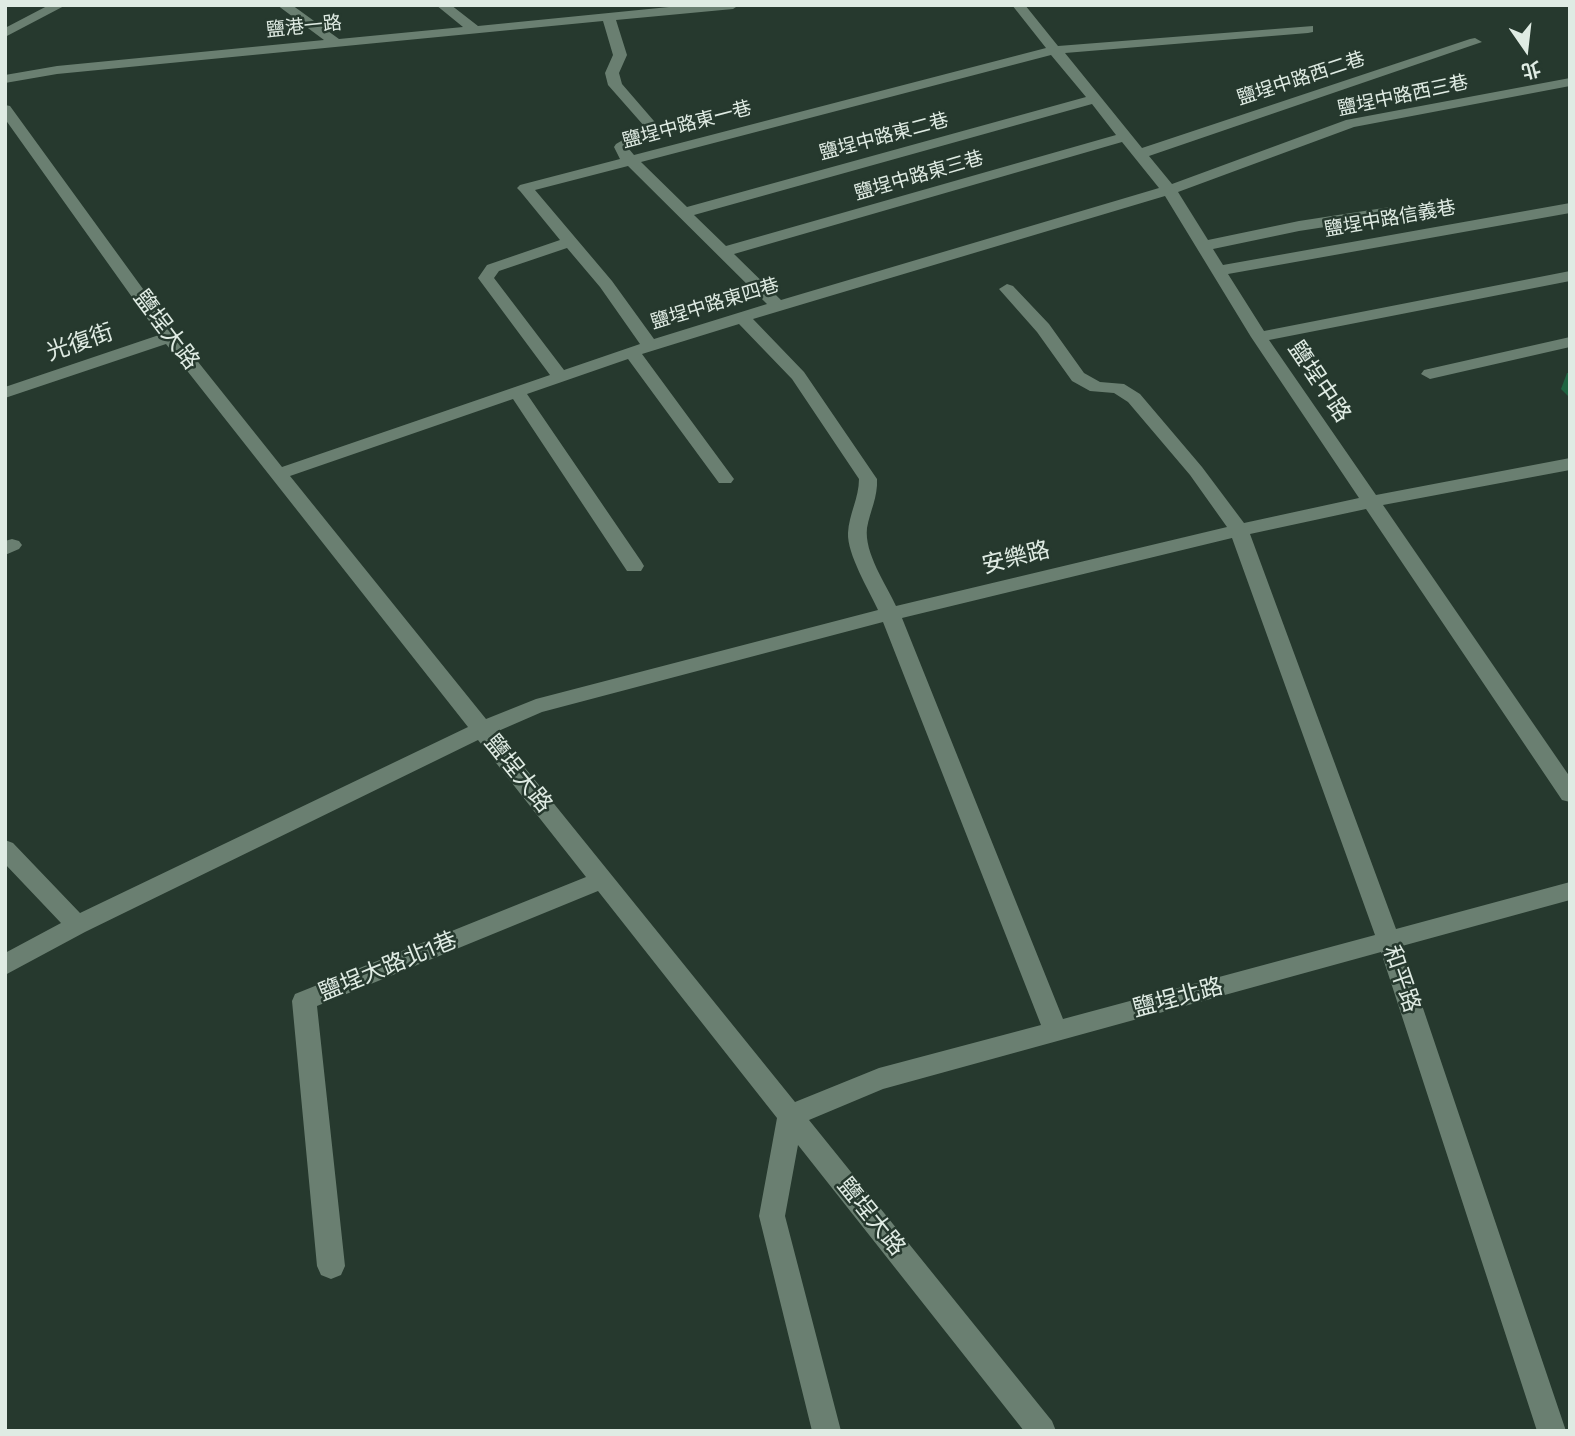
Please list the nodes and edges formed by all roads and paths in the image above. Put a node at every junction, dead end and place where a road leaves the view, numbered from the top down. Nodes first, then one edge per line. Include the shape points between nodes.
1 (60, 5) edge
2 (283, 5) edge
3 (442, 5) edge
4 (555, 5) edge
5 (733, 5) edge
6 (1018, 5) edge
7 (683, 8) edge
8 (608, 17) junction
9 (580, 20) junction
10 (1308, 29) dead end
11 (475, 30) junction
12 (5, 33) edge
13 (1475, 42) dead end
14 (336, 43) junction
15 (1054, 50) junction
16 (5, 79) edge
17 (1570, 82) edge
18 (1095, 99) junction
19 (5, 109) edge
20 (1125, 137) junction
21 (1139, 154) junction
22 (629, 160) junction
23 (1169, 190) junction
24 (1570, 208) edge
25 (1390, 212) dead end
26 (683, 213) junction
27 (571, 241) junction
28 (1202, 246) junction
29 (723, 252) junction
30 (1218, 271) junction
31 (1570, 276) edge
32 (1007, 289) dead end
33 (779, 307) junction
34 (743, 318) junction
35 (169, 337) junction
36 (1259, 337) junction
37 (1570, 342) edge
38 (650, 346) junction
39 (632, 353) junction
40 (1430, 373) dead end
41 (561, 377) junction
42 (517, 392) junction
43 (5, 393) edge
44 (1570, 464) edge
45 (279, 474) junction
46 (725, 478) dead end
47 (1370, 502) junction
48 (1239, 530) junction
49 (634, 566) dead end
50 (890, 614) junction
51 (482, 729) junction
52 (1570, 794) edge
53 (5, 849) edge
54 (602, 880) junction
55 (1570, 891) edge
56 (77, 925) junction
57 (1389, 942) junction
58 (5, 965) edge
59 (1056, 1031) junction
60 (790, 1116) junction
61 (331, 1266) dead end
62 (827, 1431) edge
63 (1042, 1431) edge
64 (1552, 1431) edge

1 - 12 street
2 - 14 street
3 - 11 street
4 - 9 street
5 - 7 street, 鹽港一路
6 - 15 street, 鹽埕中路
7 - 8 street, 鹽港一路
8 - 9 street, 鹽港一路
8 - 22 street via 621,55 612,73 615,85 653,128 621,147
9 - 11 street, 鹽港一路
10 - 15 street, 鹽埕中路東一巷
11 - 14 street, 鹽港一路
13 - 21 street, 鹽埕中路西二巷
14 - 16 street, 鹽港一路
15 - 18 street, 鹽埕中路
15 - 22 street, 鹽埕中路東一巷
17 - 23 street, 鹽埕中路西三巷 via 1351,123
18 - 20 street, 鹽埕中路
18 - 26 street, 鹽埕中路東二巷
19 - 35 street, 鹽埕大路
20 - 21 street, 鹽埕中路
20 - 29 street, 鹽埕中路東三巷
21 - 23 street, 鹽埕中路
22 - 26 street
22 - 27 street, 鹽埕中路東一巷 via 525,188
23 - 28 street, 鹽埕中路
23 - 33 street, 鹽埕中路東四巷
24 - 30 street, 鹽埕中路信義巷
25 - 28 street
26 - 29 street
27 - 38 street, 鹽埕中路東一巷
27 - 41 street via 493,268 486,278
28 - 30 street, 鹽埕中路
29 - 33 street
30 - 36 street, 鹽埕中路
31 - 36 street
32 - 48 street, 和平路 via 1043,328 1078,377 1096,387 1118,388 1134,398
33 - 34 street, 鹽埕中路東四巷
34 - 38 street, 鹽埕中路東四巷
34 - 50 street via 798,376 868,479 870,491 855,531
35 - 43 street, 光復街
35 - 45 street, 鹽埕大路
36 - 47 street, 鹽埕中路
37 - 40 street
38 - 39 street, 鹽埕中路東四巷
39 - 41 street, 鹽埕中路東四巷
39 - 46 street
41 - 42 street, 鹽埕中路東四巷
42 - 45 street, 鹽埕中路東四巷
42 - 49 street
44 - 47 street, 安樂路
45 - 51 street, 鹽埕大路
47 - 48 street, 安樂路
47 - 52 street, 鹽埕中路
48 - 50 street, 安樂路
48 - 57 street, 和平路
50 - 51 street, 安樂路 via 536,706
50 - 59 street
51 - 54 street, 鹽埕大路
51 - 56 street
53 - 56 street
54 - 60 street, 鹽埕大路
54 - 61 street, 鹽埕大路北1巷 via 304,1000
55 - 57 street, 鹽埕北路
56 - 58 street
57 - 59 street, 鹽埕北路
57 - 64 street, 和平路
59 - 60 street, 鹽埕北路 via 879,1079
60 - 62 street via 772,1216
60 - 63 street, 鹽埕大路

